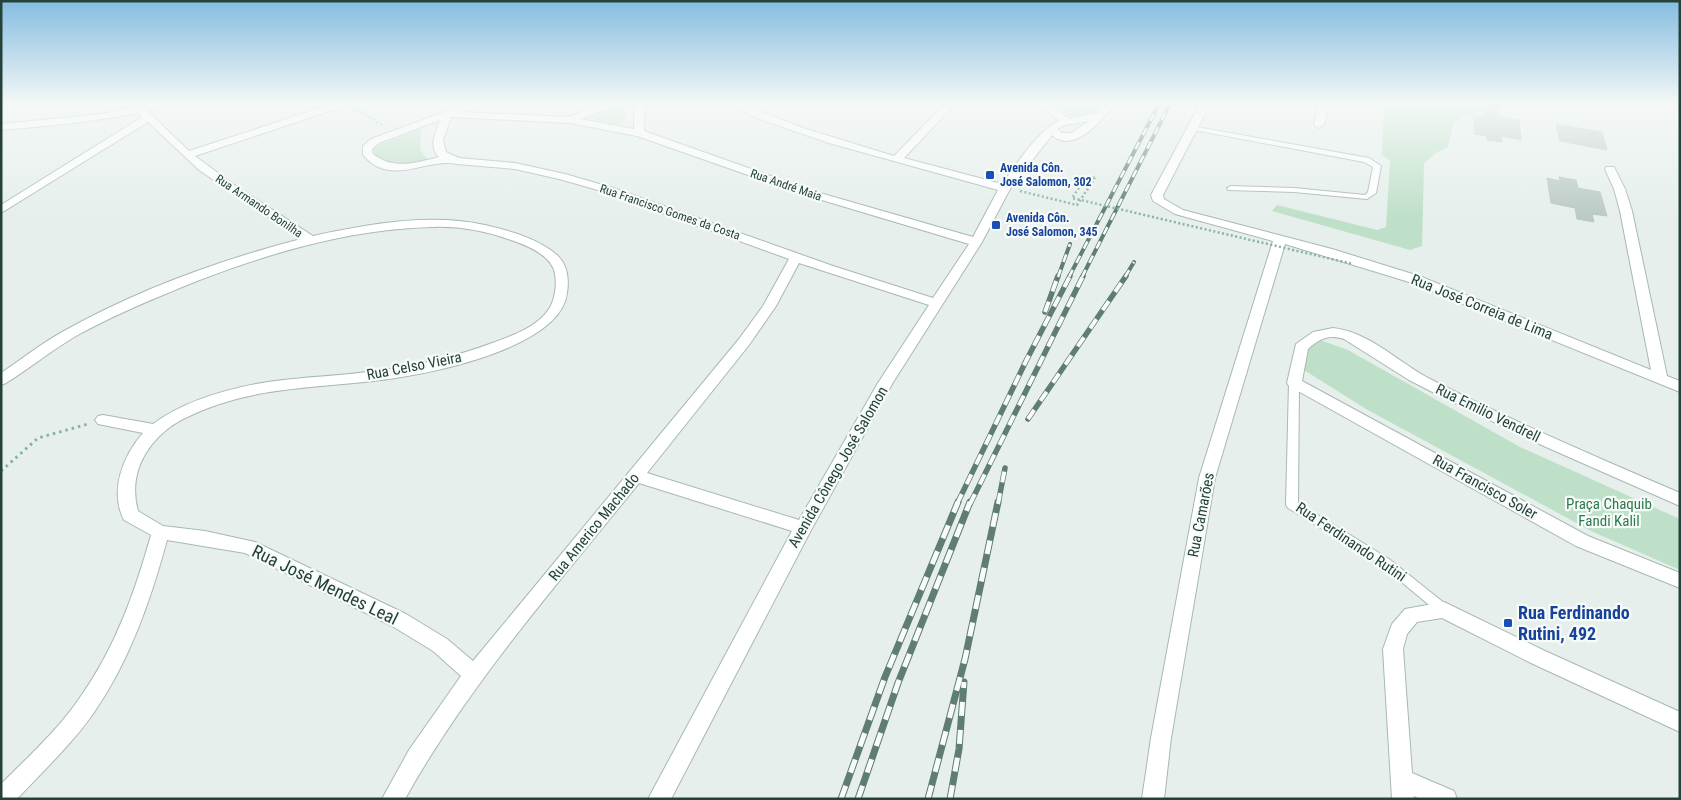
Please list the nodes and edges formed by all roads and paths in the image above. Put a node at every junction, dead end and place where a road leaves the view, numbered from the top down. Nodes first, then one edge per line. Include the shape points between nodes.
1 (97, 141) edge
2 (174, 141) edge
3 (229, 141) edge
4 (376, 141) edge
5 (438, 141) edge
6 (663, 141) edge
7 (832, 141) edge
8 (914, 141) edge
9 (1042, 141) edge
10 (1051, 141) edge
11 (1184, 141) edge
12 (1264, 141) edge
13 (1037, 147) junction
14 (188, 155) junction
15 (447, 158) junction
16 (897, 159) junction
17 (1610, 169) dead end
18 (1004, 188) junction
19 (1231, 188) dead end
20 (1, 210) edge
21 (1280, 239) junction
22 (311, 240) junction
23 (976, 242) junction
24 (796, 257) junction
25 (1353, 264) dead end
26 (936, 303) junction
27 (1301, 347) joint
28 (1660, 379) junction
29 (1, 380) edge
30 (1294, 383) junction
31 (1680, 388) edge
32 (103, 420) joint
33 (155, 430) junction
34 (1, 471) edge
35 (636, 476) junction
36 (1680, 500) edge
37 (803, 528) junction
38 (160, 532) junction
39 (1680, 581) edge
40 (1444, 610) junction
41 (474, 674) junction
42 (1680, 722) edge
43 (1402, 789) edge
44 (2, 799) edge
45 (393, 799) edge
46 (659, 799) edge
47 (1153, 799) edge
48 (1446, 799) edge

1 - 20 street
2 - 14 street, Rua Armando Bonilha
3 - 14 street
4 - 15 street via 367,148 368,155 385,166 408,168
5 - 15 street via 441,154
6 - 23 street, Rua André Maia via 809,193
7 - 16 street
8 - 16 street
9 - 13 street, Avenida Cônego José Salomon
10 - 13 street, Avenida Cônego José Salomon
11 - 21 street, Rua José Correia de Lima via 1158,201 1179,212
12 - 19 lane via 1366,160 1376,166 1372,192 1367,197
13 - 18 street, Avenida Cônego José Salomon
14 - 22 street, Rua Armando Bonilha via 222,183
15 - 24 street, Rua Francisco Gomes da Costa via 515,166 561,176
16 - 18 street
17 - 28 street via 1622,195
18 - 23 street, Avenida Cônego José Salomon
18 - 25 path, bridge via 1077,205 1095,178 1087,176 1072,198
21 - 28 street, Rua José Correia de Lima via 1414,279
21 - 47 street, Rua Camarões via 1207,478
22 - 29 street, Rua Celso Vieira via 249,258 121,308 61,339
22 - 33 street, Rua Celso Vieira via 427,224 485,228 527,242 555,260 562,275 561,301 548,320 492,349 439,365 389,374 240,391 202,403
23 - 26 street, Avenida Cônego José Salomon
24 - 26 street, Rua Francisco Gomes da Costa
24 - 35 street, Rua Americo Machado via 769,306 744,342
26 - 37 street, Avenida Cônego José Salomon
27 - 30 street, Rua Ferdinando Rutini
27 - 36 street, Rua Emilio Vendrell via 1318,335 1339,333 1423,381 1563,449
28 - 31 street, Rua José Correia de Lima
30 - 39 street, Rua Francisco Soler via 1582,541
30 - 40 lane, Rua Ferdinando Rutini via 1292,505 1385,562
32 - 33 street
32 - 34 path via 38,438
33 - 38 street, Rua Celso Vieira via 140,448 128,472 125,497 130,515
35 - 37 street
35 - 41 street, Rua Americo Machado
37 - 46 street, Avenida Cônego José Salomon
38 - 41 street, Rua José Mendes Leal via 249,547 399,620 440,645
38 - 44 street via 151,567 112,664 73,723
40 - 42 street, Rua Ferdinando Rutini
40 - 43 street via 1412,616 1399,630 1393,649
41 - 45 street, Rua Americo Machado via 417,757
43 - 48 street

